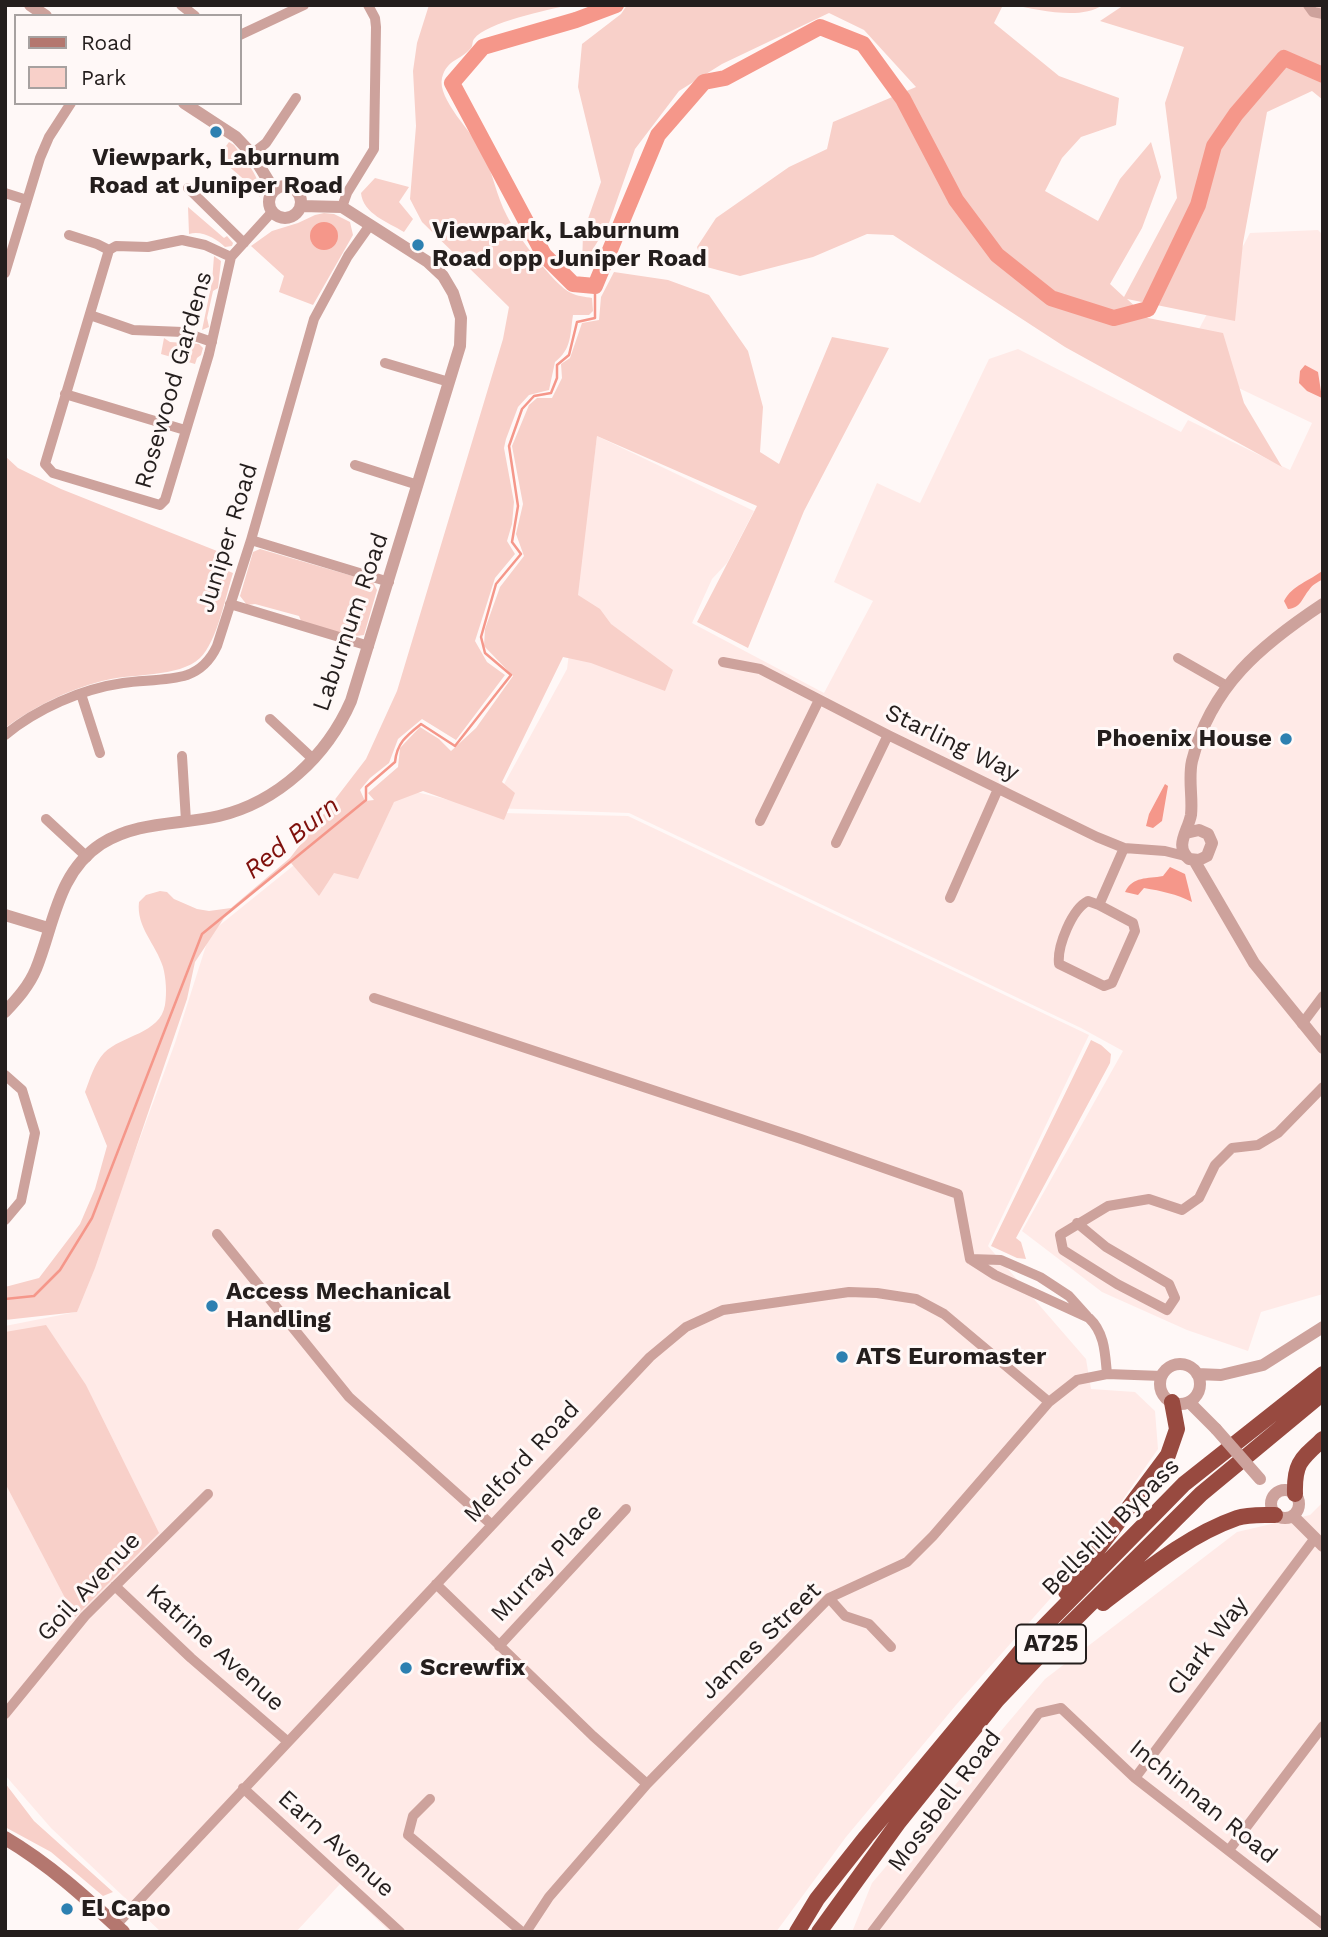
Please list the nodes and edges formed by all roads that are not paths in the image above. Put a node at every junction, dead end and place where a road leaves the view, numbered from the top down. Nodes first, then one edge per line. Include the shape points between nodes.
1 (304, 5) edge
2 (368, 5) edge
3 (1308, 5) edge
4 (1323, 14) edge
5 (242, 34) edge
6 (296, 98) dead end
7 (70, 105) edge
8 (187, 105) edge
9 (252, 154) junction
10 (188, 188) dead end
11 (274, 190) junction
12 (5, 193) edge
13 (27, 200) junction
14 (302, 206) junction
15 (342, 207) junction
16 (272, 212) junction
17 (370, 225) junction
18 (69, 235) dead end
19 (244, 243) junction
20 (109, 250) junction
21 (231, 257) junction
22 (5, 274) edge
23 (90, 315) junction
24 (212, 342) junction
25 (385, 363) dead end
26 (449, 382) junction
27 (65, 394) junction
28 (186, 430) junction
29 (355, 465) dead end
30 (418, 485) junction
31 (251, 540) junction
32 (389, 582) junction
33 (230, 604) junction
34 (1323, 604) edge
35 (369, 646) junction
36 (1178, 658) dead end
37 (723, 662) dead end
38 (1227, 686) junction
39 (81, 694) junction
40 (819, 700) junction
41 (270, 719) dead end
42 (5, 735) edge
43 (888, 735) junction
44 (100, 753) dead end
45 (182, 756) dead end
46 (313, 759) junction
47 (998, 789) junction
48 (46, 819) dead end
49 (186, 821) junction
50 (760, 821) dead end
51 (1189, 835) junction
52 (836, 843) dead end
53 (1125, 848) junction
54 (1166, 851) junction
55 (1208, 856) junction
56 (87, 857) junction
57 (1189, 858) junction
58 (1209, 883) junction
59 (950, 898) dead end
60 (1099, 905) junction
61 (5, 915) edge
62 (48, 928) junction
63 (1323, 996) edge
64 (374, 999) dead end
65 (5, 1012) edge
66 (1302, 1024) junction
67 (1323, 1048) edge
68 (5, 1075) edge
69 (1323, 1087) edge
70 (5, 1220) edge
71 (1077, 1223) junction
72 (217, 1234) dead end
73 (970, 1259) junction
74 (1089, 1318) junction
75 (1323, 1327) edge
76 (1323, 1366) edge
77 (1107, 1374) junction
78 (1197, 1374) junction
79 (1323, 1374) edge
80 (1162, 1376) junction
81 (1323, 1393) edge
82 (1049, 1402) junction
83 (1172, 1402) junction
84 (1189, 1402) junction
85 (1283, 1404) junction
86 (1323, 1439) edge
87 (208, 1494) dead end
88 (1275, 1494) junction
89 (1295, 1494) junction
90 (626, 1509) dead end
91 (1275, 1515) junction
92 (1293, 1516) junction
93 (492, 1525) junction
94 (1319, 1542) edge
95 (436, 1584) junction
96 (115, 1586) junction
97 (830, 1598) junction
98 (1060, 1634) junction
99 (499, 1646) junction
100 (891, 1647) dead end
101 (1024, 1647) junction
102 (1061, 1708) joint
103 (5, 1714) edge
104 (1323, 1726) edge
105 (287, 1741) junction
106 (1135, 1778) junction
107 (647, 1784) junction
108 (243, 1788) junction
109 (430, 1799) dead end
110 (5, 1838) edge
111 (1228, 1850) junction
112 (843, 1898) junction
113 (817, 1899) junction
114 (1323, 1924) edge
115 (119, 1928) edge
116 (400, 1932) edge
117 (524, 1932) edge
118 (791, 1932) edge
119 (797, 1932) edge
120 (819, 1932) edge
121 (826, 1932) edge
122 (872, 1932) edge

1 - 5 street
2 - 15 street via 376,27 374,149
3 - 4 street
6 - 9 street
7 - 13 street via 49,136
8 - 9 street via 236,137
9 - 11 street
10 - 19 street
11 - 14 street via 280,186 296,190
11 - 16 street via 269,202
12 - 13 street
13 - 22 street
14 - 15 street
14 - 16 street via 286,219
15 - 17 street, Laburnum Road
16 - 19 street, Rosewood Gardens
17 - 26 street, Laburnum Road via 428,262 453,293 461,327
17 - 31 street, Juniper Road via 319,307
18 - 20 street
19 - 21 street, Rosewood Gardens
20 - 21 street via 182,240
20 - 23 street, Rosewood Gardens
21 - 24 street, Rosewood Gardens
23 - 24 street via 132,330 183,332
23 - 27 street, Rosewood Gardens
24 - 28 street, Rosewood Gardens
25 - 26 street
26 - 30 street, Laburnum Road
27 - 28 street
27 - 28 street, Rosewood Gardens via 45,460 47,468 154,505 165,500
29 - 30 street
30 - 32 street, Laburnum Road
31 - 32 street
31 - 33 street, Juniper Road
32 - 35 street, Laburnum Road
33 - 35 street
33 - 39 street, Juniper Road via 212,656 195,670
34 - 38 street via 1251,657
35 - 46 street, Laburnum Road via 345,716
36 - 38 street
37 - 40 street, Starling Way via 760,669
38 - 51 street via 1200,736 1191,764
39 - 42 street, Juniper Road via 48,707
39 - 44 street
40 - 43 street, Starling Way
40 - 50 street
41 - 46 street
43 - 47 street, Starling Way
43 - 52 street
45 - 49 street
46 - 49 street, Laburnum Road via 268,796 219,816
47 - 53 street, Starling Way
47 - 59 street
48 - 56 street
49 - 56 street, Laburnum Road via 121,833
51 - 54 street
51 - 55 street via 1208,834 1212,843
51 - 57 street
53 - 54 street, Starling Way
53 - 60 street
54 - 57 street, Starling Way
55 - 57 street
55 - 58 street
56 - 62 street, Laburnum Road via 62,891
57 - 58 street
58 - 66 street via 1254,963
60 - 60 street via 1133,923 1135,931 1112,982 1104,986 1059,964 1058,954 1080,905 1088,901
61 - 62 street
62 - 65 street, Laburnum Road via 36,970
63 - 66 street
64 - 73 street via 958,1194
66 - 67 street
68 - 70 street via 22,1090 35,1133 21,1201
69 - 71 street via 1278,1133 1258,1145 1232,1148 1215,1165 1199,1198 1182,1210 1149,1199 1108,1206
71 - 71 street via 1106,1247 1169,1284 1175,1298 1167,1310 1063,1250 1060,1235
72 - 93 street via 349,1397
73 - 74 street
73 - 74 street via 1001,1260 1040,1277 1069,1296
74 - 77 street via 1104,1344
75 - 78 street via 1263,1366 1221,1375
76 - 85 highway
77 - 80 street, James Street
77 - 82 street, James Street via 1077,1380
78 - 80 street, James Street via 1178,1364
78 - 84 street via 1200,1390
79 - 85 highway, Bellshill Bypass / A725
80 - 83 street via 1161,1390
81 - 98 highway, Bellshill Bypass / A725 via 1200,1494
82 - 93 street, Melford Road via 944,1314 916,1299 849,1292 723,1310 686,1327 650,1357
82 - 97 street, James Street via 907,1562
83 - 84 street
83 - 101 highway via 1177,1429 1168,1455
84 - 88 street, bridge
85 - 101 highway, Bellshill Bypass / A725 via 1184,1484
86 - 89 highway via 1299,1461
87 - 96 street, Goil Avenue
88 - 89 street via 1283,1490
88 - 91 street via 1271,1506
89 - 92 street via 1299,1506
90 - 99 street, Murray Place
91 - 92 street
91 - 98 highway via 1239,1517 1204,1534
92 - 94 street
93 - 95 street, Melford Road
94 - 106 street, Clark Way
95 - 99 street
95 - 105 street, Melford Road
96 - 103 street, Goil Avenue
96 - 105 street, Katrine Avenue
97 - 100 street via 845,1616 869,1624
97 - 107 street, James Street
98 - 112 highway, Bellshill Bypass / A725 via 989,1711
99 - 107 street
101 - 113 highway, Bellshill Bypass / A725
102 - 106 street, Inchinnan Road
102 - 122 street, Mossbell Road via 1039,1713
104 - 111 street
105 - 108 street, Melford Road
106 - 111 street, Inchinnan Road
107 - 117 street, James Street via 548,1897
108 - 115 street, Melford Road
108 - 116 street, Earn Avenue
109 - 117 street via 413,1816 408,1835
110 - 115 main road via 37,1857
111 - 114 street, Inchinnan Road
112 - 120 highway, Bellshill Bypass / A725
112 - 121 highway
113 - 118 highway, A725
113 - 119 highway, Bellshill Bypass / A725

